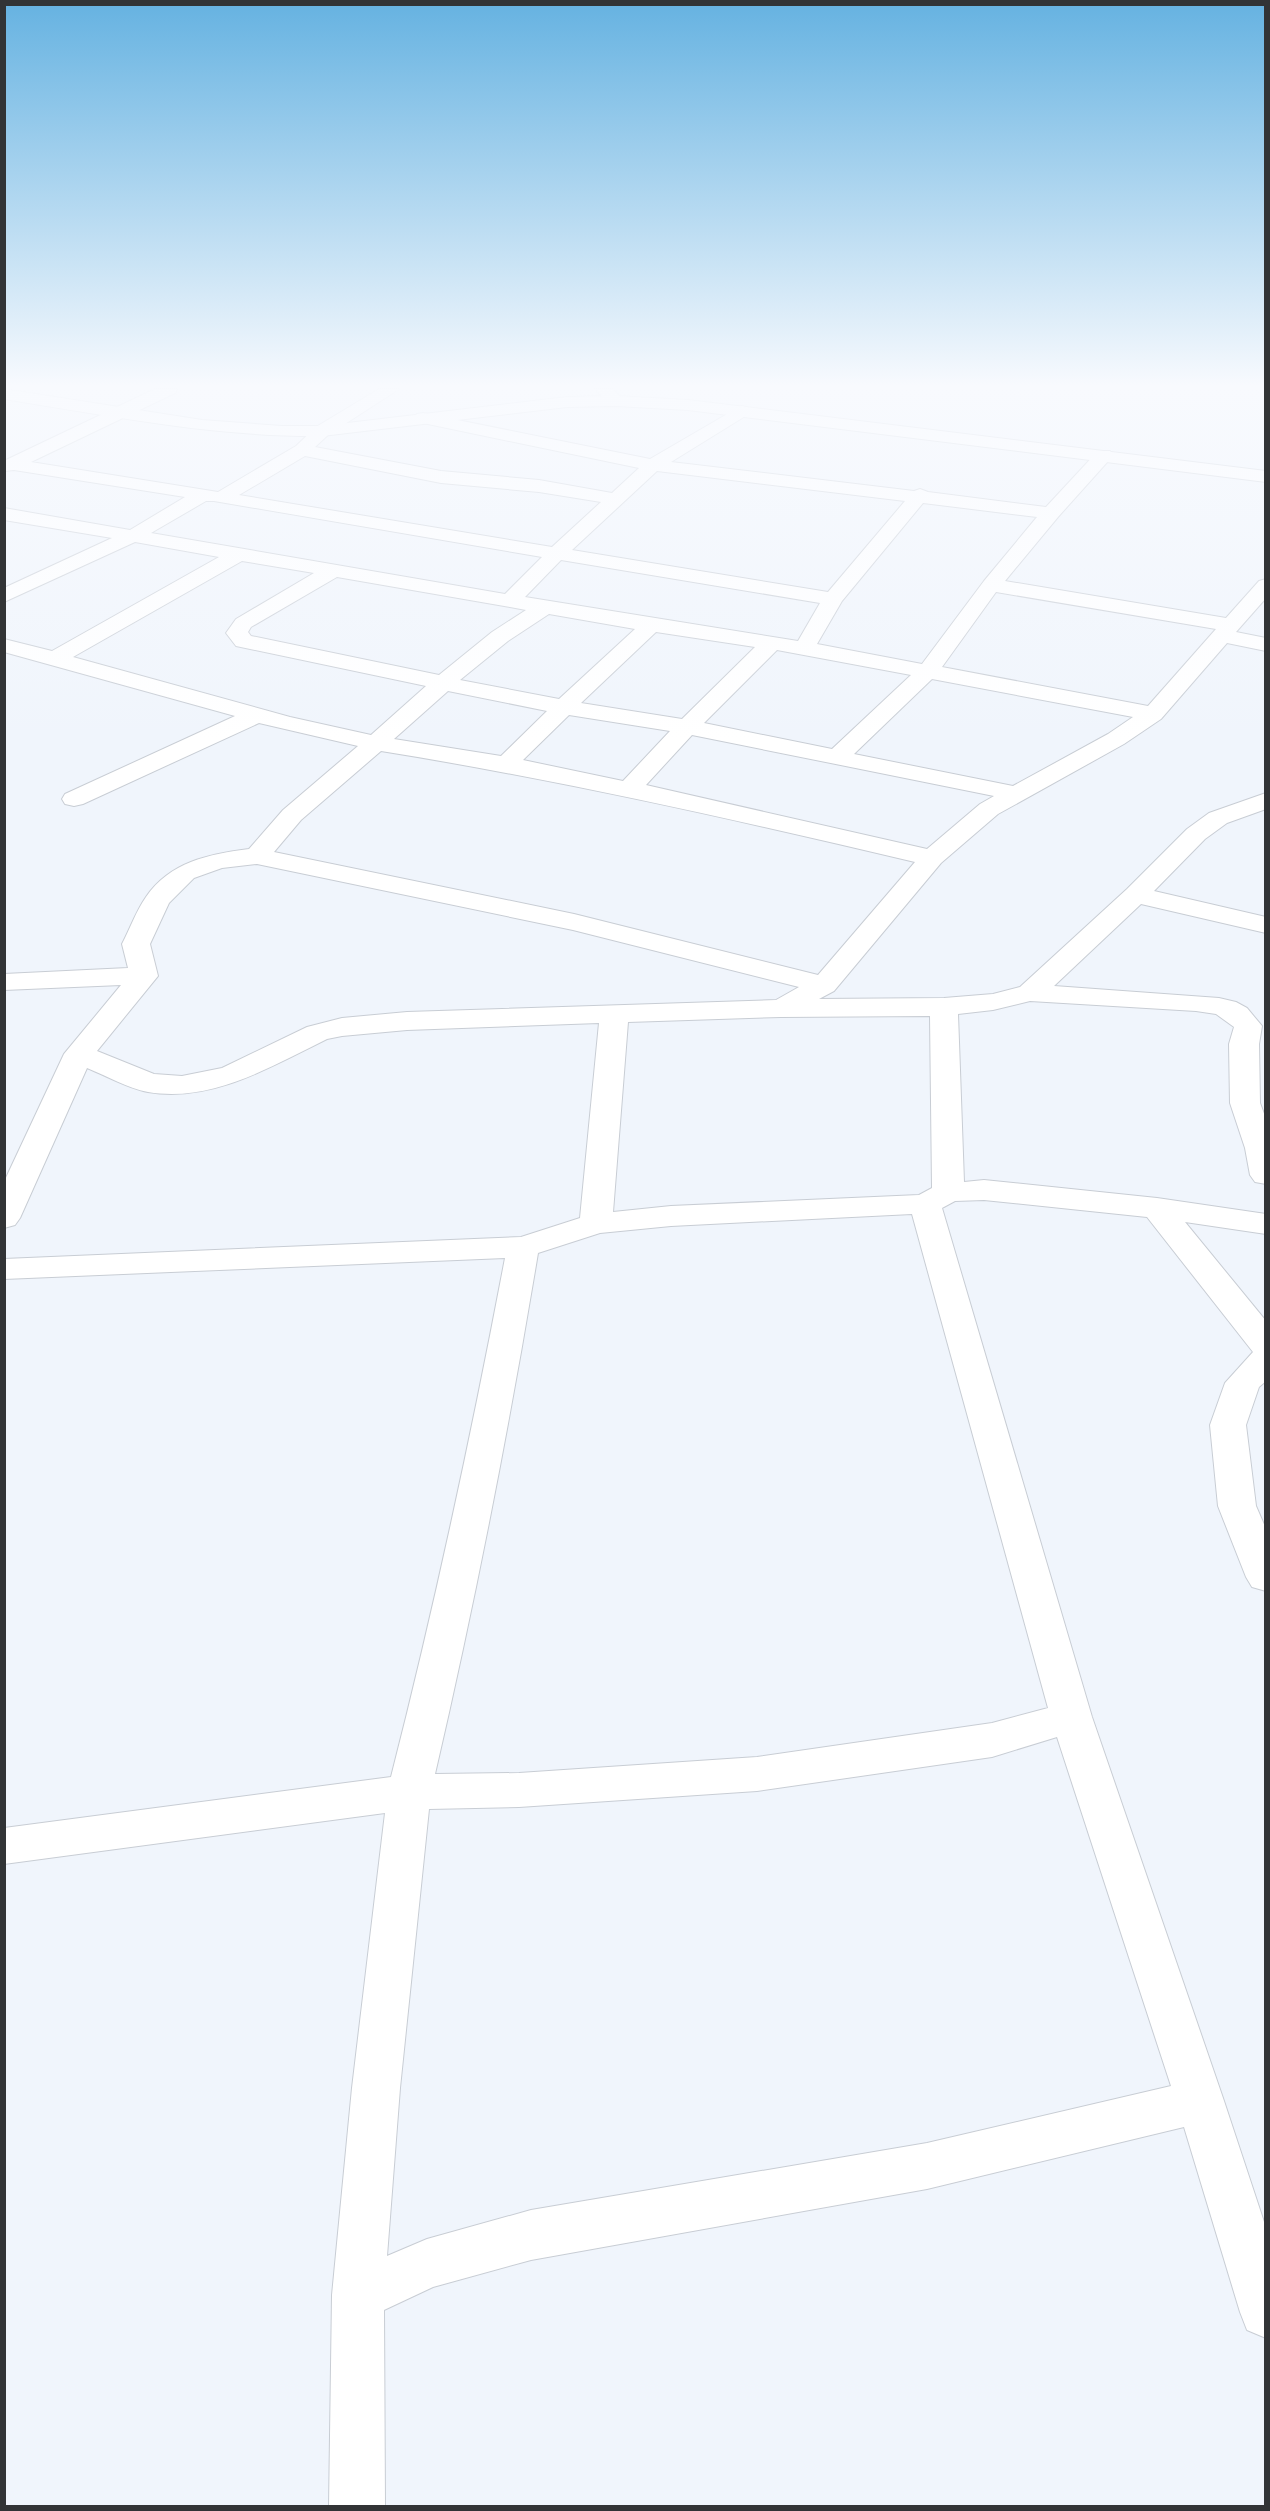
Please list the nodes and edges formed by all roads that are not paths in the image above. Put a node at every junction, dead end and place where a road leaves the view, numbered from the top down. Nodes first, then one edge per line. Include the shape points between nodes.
1 (192, 506) edge
2 (272, 506) edge
3 (608, 506) edge
4 (911, 506) edge
5 (1001, 506) edge
6 (1057, 506) edge
7 (1051, 513) junction
8 (4, 514) edge
9 (33, 519) junction
10 (4, 532) edge
11 (133, 536) junction
12 (556, 554) junction
13 (239, 555) junction
14 (333, 571) junction
15 (991, 585) junction
16 (4, 596) edge
17 (1261, 597) edge
18 (833, 599) junction
19 (510, 601) junction
20 (545, 607) junction
21 (651, 625) junction
22 (1226, 630) junction
23 (772, 644) junction
24 (4, 645) edge
25 (1266, 645) edge
26 (804, 648) junction
27 (56, 658) junction
28 (928, 670) junction
29 (443, 683) junction
30 (564, 706) junction
31 (256, 714) junction
32 (1153, 714) junction
33 (687, 727) junction
34 (376, 743) junction
35 (836, 758) junction
36 (506, 764) junction
37 (629, 789) junction
38 (1013, 794) junction
39 (74, 799) dead end
40 (1266, 800) edge
41 (256, 856) junction
42 (932, 858) junction
43 (1136, 895) junction
44 (1266, 925) edge
45 (144, 976) junction
46 (4, 982) edge
47 (824, 985) junction
48 (1030, 993) junction
49 (944, 1007) junction
50 (781, 1008) junction
51 (614, 1014) junction
52 (79, 1054) junction
53 (1266, 1175) edge
54 (937, 1198) junction
55 (1157, 1208) junction
56 (4, 1218) edge
57 (596, 1224) junction
58 (1266, 1224) edge
59 (523, 1247) junction
60 (4, 1269) edge
61 (1266, 1345) edge
62 (1266, 1359) edge
63 (1266, 1577) edge
64 (1071, 1717) junction
65 (409, 1792) junction
66 (4, 1846) edge
67 (1200, 2101) junction
68 (358, 2295) junction
69 (1266, 2312) edge
70 (357, 2506) edge

1 - 11 street
2 - 12 street
3 - 12 street
4 - 18 street
5 - 7 street
6 - 7 street
7 - 15 street
8 - 9 street
9 - 10 street
9 - 11 street
11 - 13 street
11 - 16 street
12 - 18 street
12 - 19 street
13 - 14 street
13 - 27 street
14 - 19 street
14 - 29 street via 243,623 238,637
15 - 22 street
15 - 28 street
17 - 22 street
18 - 26 street
19 - 20 street
20 - 21 street
20 - 29 street via 512,626
21 - 23 street
21 - 30 street
22 - 25 street
22 - 32 street
23 - 26 street
23 - 33 street
24 - 27 street
26 - 28 street
27 - 31 street
28 - 32 street
28 - 35 street
29 - 30 street
29 - 34 street
30 - 33 street
30 - 36 street
31 - 34 street
31 - 39 street
32 - 38 street via 1116,740
33 - 35 street
33 - 37 street
34 - 36 street
34 - 41 street via 292,815
35 - 38 street
36 - 37 street
37 - 42 street
38 - 42 street via 989,809
40 - 43 street via 1218,818 1196,834
41 - 45 street via 217,861 185,873 157,900 136,944
41 - 47 street via 574,922
42 - 47 street
43 - 44 street
43 - 48 street
45 - 46 street
45 - 52 street
47 - 50 street
48 - 49 street
48 - 53 street via 1218,1005 1239,1013 1248,1026 1244,1044 1245,1103
49 - 50 street
49 - 54 street
50 - 51 street
51 - 52 street via 342,1027 317,1033 231,1075 182,1085 149,1083
51 - 57 street
52 - 56 street
54 - 55 street via 984,1190
54 - 57 street
54 - 64 street
55 - 58 street
55 - 61 street
57 - 59 street
59 - 60 street
59 - 65 street via 437,1678
62 - 63 street via 1243,1383 1227,1425 1237,1506
64 - 65 street via 992,1740 757,1774 519,1790
64 - 67 street
65 - 66 street
65 - 68 street
67 - 68 street via 927,2166 531,2235 427,2264
67 - 69 street
68 - 70 street

